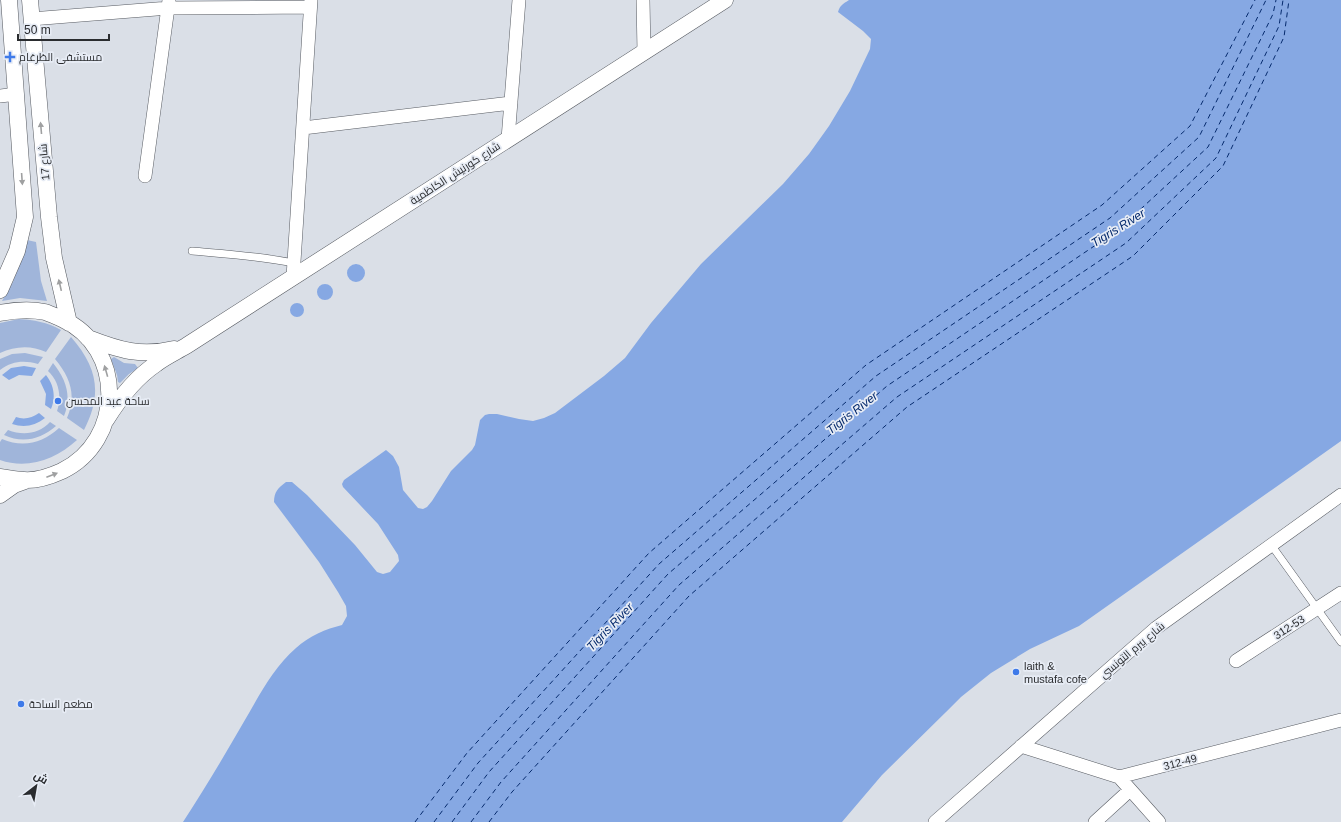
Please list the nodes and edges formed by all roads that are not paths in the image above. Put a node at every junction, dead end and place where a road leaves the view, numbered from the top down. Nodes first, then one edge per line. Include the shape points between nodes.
1 (9, 0) edge
2 (30, 0) edge
3 (519, 0) edge
4 (643, 0) edge
5 (725, 0) edge
6 (169, 4) edge
7 (310, 4) edge
8 (31, 19) junction
9 (644, 52) junction
10 (17, 94) junction
11 (0, 96) edge
12 (511, 103) junction
13 (303, 128) junction
14 (508, 139) junction
15 (145, 176) dead end
16 (192, 251) dead end
17 (293, 270) junction
18 (0, 290) edge
19 (0, 313) edge
20 (69, 323) junction
21 (88, 338) junction
22 (186, 346) junction
23 (106, 420) junction
24 (0, 477) edge
25 (25, 480) junction
26 (0, 495) edge
27 (1341, 495) edge
28 (1272, 546) junction
29 (1341, 593) edge
30 (1317, 608) junction
31 (1341, 642) edge
32 (1236, 661) dead end
33 (1341, 720) edge
34 (1020, 746) junction
35 (1119, 777) junction
36 (1130, 790) junction
37 (935, 822) edge
38 (1095, 822) edge
39 (1159, 822) edge

1 - 10 street, شارع 17
2 - 8 street, شارع 17
3 - 12 street
4 - 9 street
5 - 9 street, شارع كورنيش الكاظمية
6 - 7 street
6 - 8 street
6 - 15 street
7 - 13 street
20 -> 8 street, شارع 17 via 54,258
9 - 14 street, شارع كورنيش الكاظمية
10 - 11 street
10 -> 18 street, شارع 17 via 25,217 17,251
12 - 13 street
12 - 14 street
13 - 17 street
14 - 17 street, شارع كورنيش الكاظمية
16 - 17 lane via 271,258
17 - 22 street, شارع كورنيش الكاظمية
19 - 20 street via 22,309 47,313
20 - 21 street
21 - 22 street, شارع كورنيش الكاظمية via 116,349 140,353 163,352
23 -> 21 street via 110,391 108,376 100,356
22 - 23 street, شارع كورنيش الكاظمية via 155,364 129,388
25 -> 23 street via 50,477 73,466 91,449
24 - 25 street
25 - 26 street
27 - 28 street, شارع بيرم التونسي
28 - 30 lane
28 - 34 street, شارع بيرم التونسي via 1156,628
29 - 30 street, 312-53
30 - 31 lane
30 - 32 street, 312-53
33 - 35 street, 312-49
34 - 35 street
34 - 37 street, شارع بيرم التونسي
35 - 36 street
36 - 38 street
36 - 39 street

